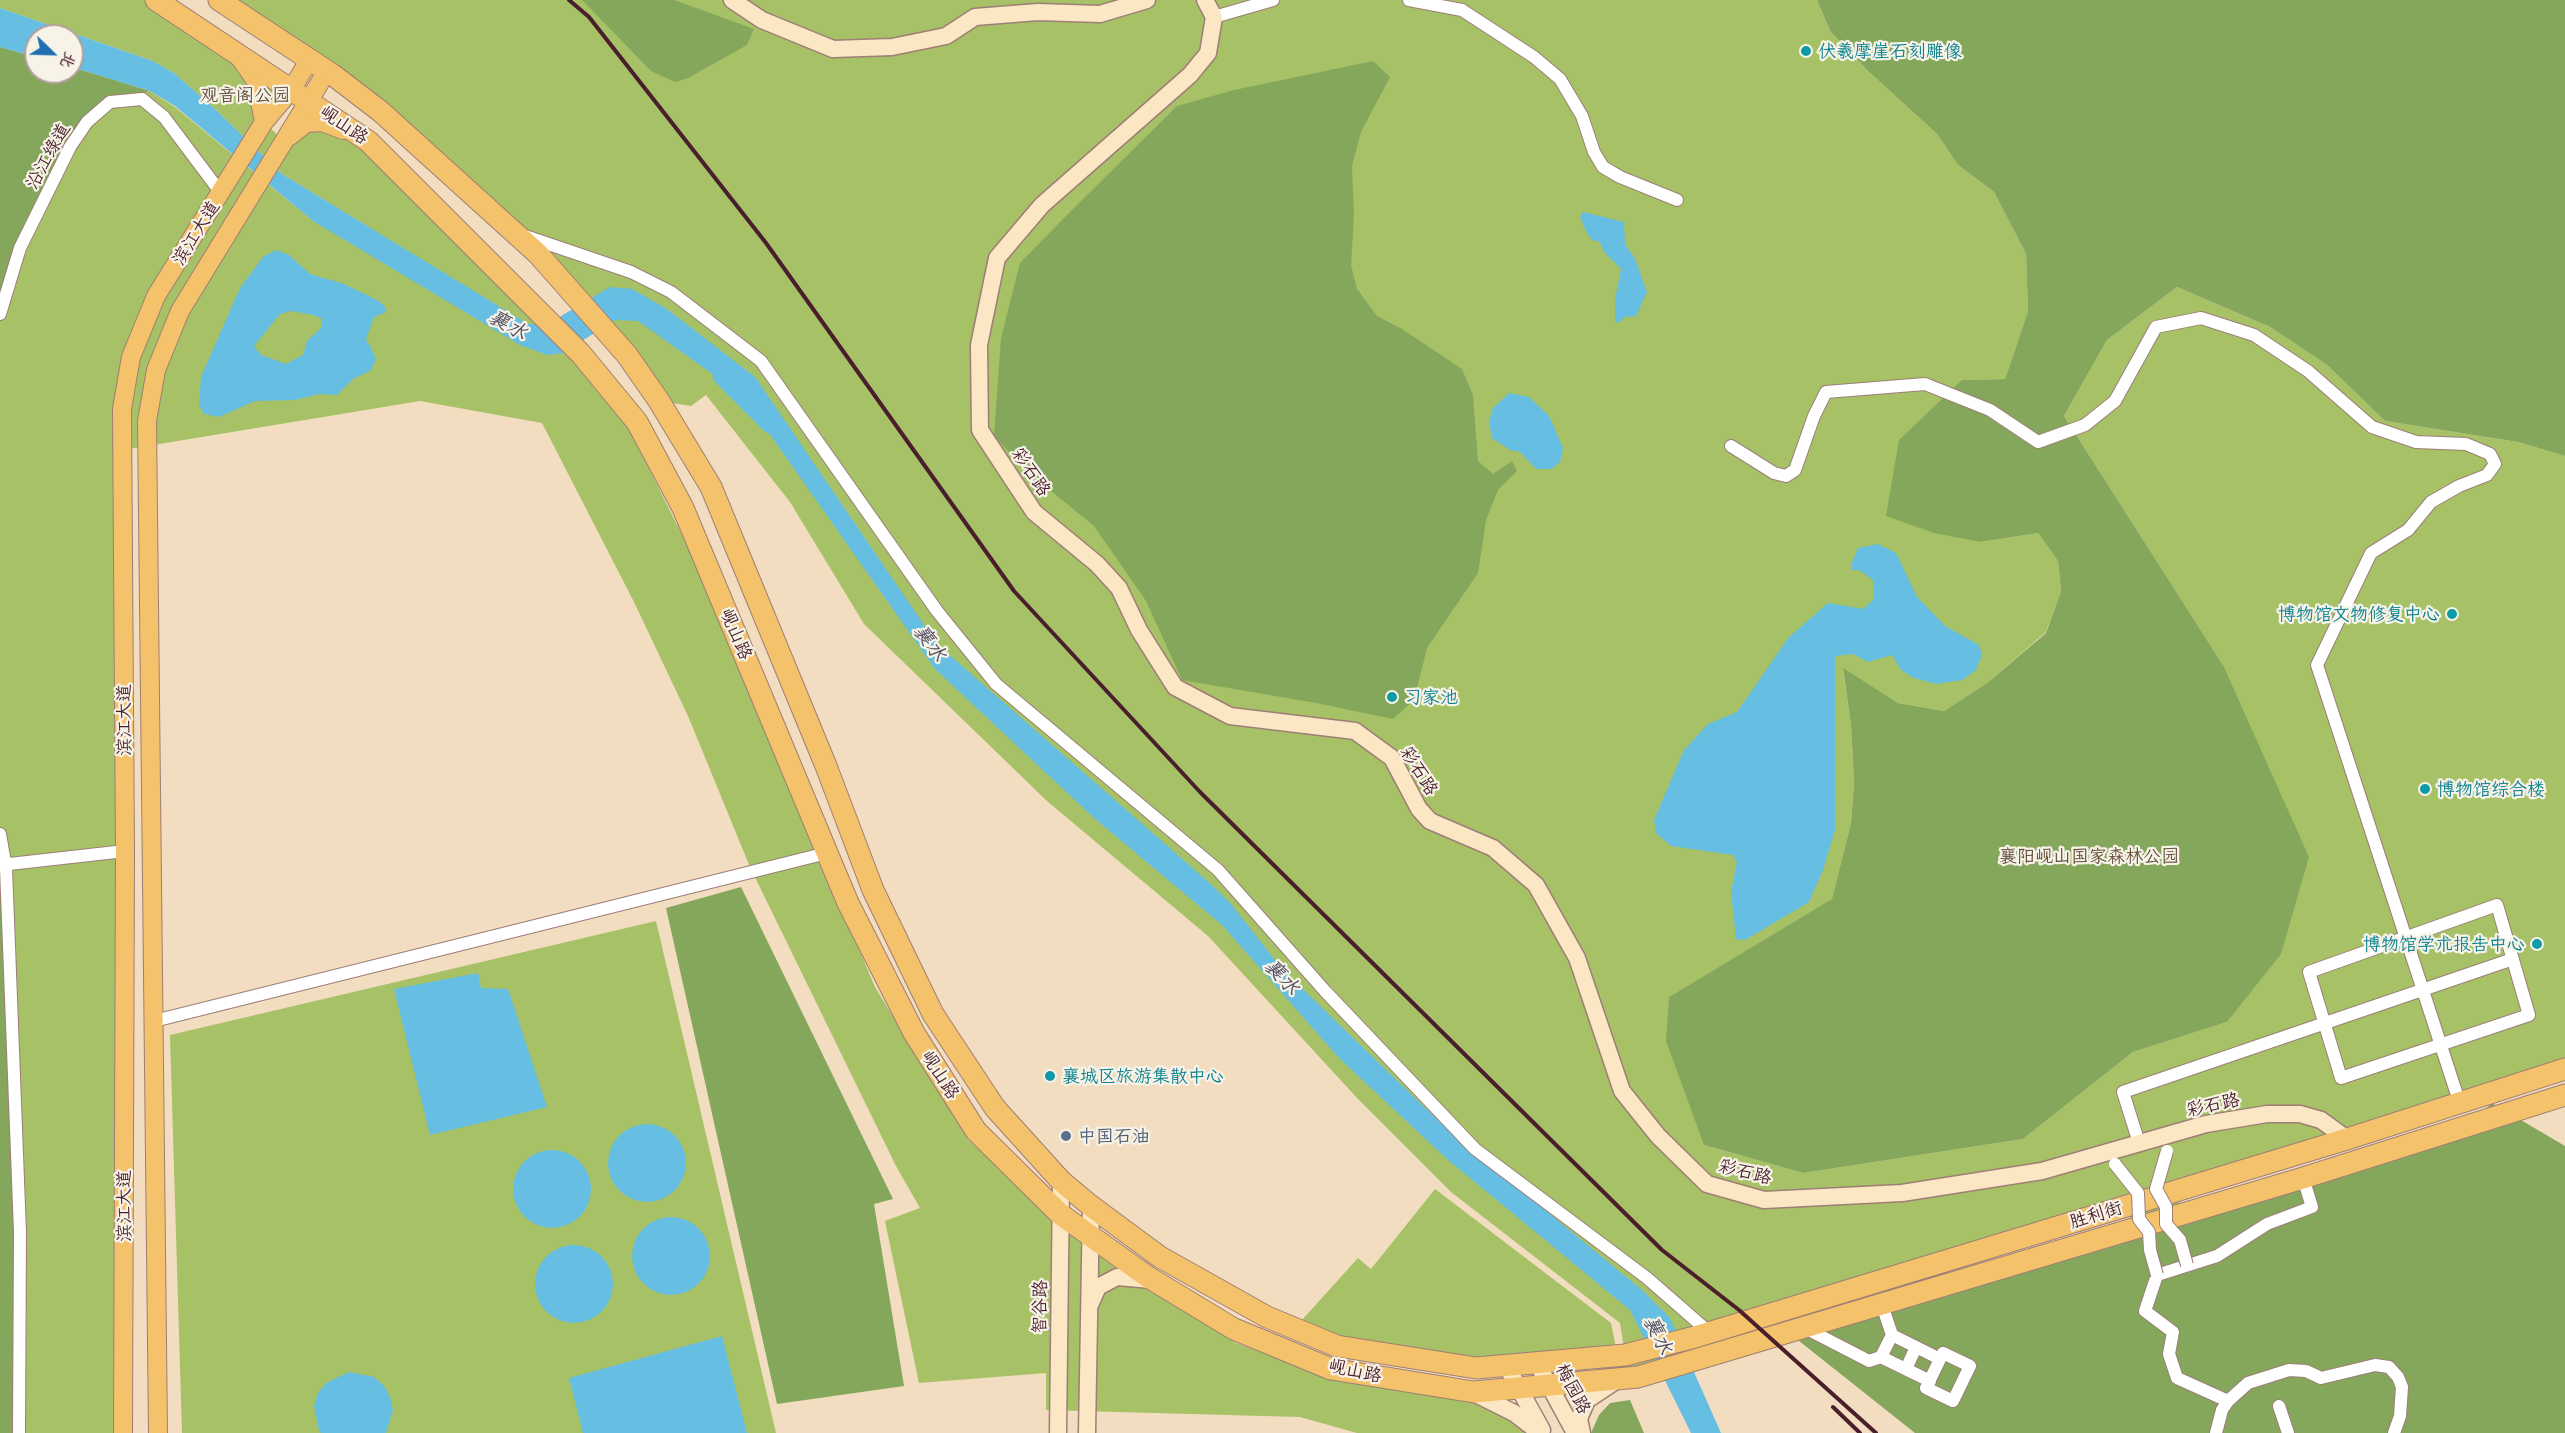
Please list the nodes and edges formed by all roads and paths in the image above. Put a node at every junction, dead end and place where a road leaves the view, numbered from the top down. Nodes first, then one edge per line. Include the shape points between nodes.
1 (156, 0) edge
2 (219, 0) edge
3 (732, 0) edge
4 (1147, 0) edge
5 (1205, 0) edge
6 (1273, 0) edge
7 (1409, 0) edge
8 (1214, 17) junction
9 (238, 55) junction
10 (310, 59) junction
11 (327, 71) junction
12 (300, 95) junction
13 (264, 122) junction
14 (284, 141) junction
15 (368, 141) junction
16 (222, 193) junction
17 (1677, 200) dead end
18 (512, 231) junction
19 (0, 314) edge
20 (1731, 446) dead end
21 (0, 834) edge
22 (125, 851) junction
23 (827, 852) junction
24 (3, 865) edge
25 (2405, 937) junction
26 (2513, 959) junction
27 (2423, 991) junction
28 (154, 1021) junction
29 (2325, 1024) junction
30 (2440, 1046) junction
31 (2565, 1069) edge
32 (2565, 1095) edge
33 (2459, 1101) junction
34 (2347, 1139) junction
35 (2139, 1143) junction
36 (1010, 1166) junction
37 (2304, 1178) junction
38 (1061, 1181) junction
39 (2156, 1189) junction
40 (2138, 1193) junction
41 (1091, 1206) junction
42 (1060, 1214) junction
43 (1090, 1233) junction
44 (1060, 1238) junction
45 (2187, 1265) junction
46 (2157, 1275) junction
47 (1153, 1281) junction
48 (1882, 1305) junction
49 (1089, 1309) junction
50 (1805, 1328) junction
51 (1702, 1335) junction
52 (1892, 1335) junction
53 (1916, 1347) junction
54 (1625, 1355) joint
55 (1881, 1357) junction
56 (1940, 1359) junction
57 (1537, 1363) junction
58 (1506, 1365) junction
59 (1906, 1369) junction
60 (1629, 1378) junction
61 (1930, 1381) junction
62 (1548, 1385) junction
63 (1518, 1389) junction
64 (1469, 1391) junction
65 (2228, 1401) junction
66 (2279, 1406) dead end
67 (19, 1433) edge
68 (123, 1433) edge
69 (158, 1433) edge
70 (1058, 1433) edge
71 (1087, 1433) edge
72 (1542, 1433) edge
73 (1575, 1433) edge
74 (1582, 1433) edge
75 (2216, 1433) edge
76 (2288, 1433) edge
77 (2394, 1433) edge

1 - 9 highway, 岘山路
2 - 10 highway, 岘山路
3 - 4 street via 762,20 833,48 892,47 946,36 975,17 1038,12 1100,14
5 - 8 street
6 - 8 street
7 - 17 street via 1462,10 1534,57 1560,80 1582,116 1594,152 1604,167
8 - 35 street, 彩石路 via 1208,53 1190,75 1042,205 997,258 979,345 980,430 1034,512 1097,564 1119,588 1139,630 1175,687 1230,716 1355,730 1392,758 1419,809 1430,821 1493,848 1536,885 1577,958 1622,1091 1658,1136 1707,1184 1764,1200 1902,1193 2042,1171
9 - 12 highway, 岘山路
9 - 13 main road via 256,81
10 - 11 highway, 岘山路
10 - 12 main road, 滨江大道
11 - 12 main road, 滨江大道
11 - 18 highway, 岘山路 via 380,111
12 - 13 main road, 滨江大道
12 - 14 main road, 滨江大道
12 - 15 highway, 岘山路
13 - 16 main road, 滨江大道
14 - 15 main road via 306,123 322,122
14 - 28 main road, 滨江大道 via 180,311 156,370 147,421
15 - 23 highway, 岘山路 via 581,354 637,422 683,508
16 - 19 street, 沿江绿道 via 164,117 142,99 110,102 87,122 70,147 20,248
16 - 22 main road, 滨江大道 via 156,296 131,357 122,409
18 - 38 highway, 岘山路 via 627,355 711,488 873,890 933,1014 995,1108
18 - 51 street via 631,272 671,292 761,361 937,611 996,684 1218,870 1325,991 1475,1149 1647,1278
20 - 25 street via 1786,476 1795,470 1826,392 1925,384 1990,410 2038,442 2085,425 2115,401 2156,327 2201,318 2254,335 2308,371 2372,427 2416,442 2466,444 2490,454 2495,464 2487,475 2431,502 2408,530 2371,553 2317,665
21 - 24 street
22 - 24 street
22 - 68 main road, 滨江大道
23 - 28 street
23 - 36 highway, 岘山路 via 848,903 914,1033 976,1131
24 - 67 street via 20,1232
25 - 26 street via 2496,905
25 - 27 street
25 - 29 street via 2310,972
26 - 27 street
26 - 30 street via 2529,1016
27 - 29 street
27 - 30 street
28 - 69 main road, 滨江大道
29 - 30 street via 2341,1078
29 - 35 street via 2123,1092
30 - 33 street
31 - 33 highway, 胜利街
32 - 37 highway, 胜利街
33 - 34 highway, 胜利街
34 - 35 street, 彩石路 via 2321,1120 2300,1114 2267,1114 2206,1124
34 - 51 highway, 胜利街
35 - 39 street, bridge via 2164,1142 2167,1151
35 - 40 street, bridge via 2113,1156
36 - 42 highway, 岘山路
36 - 44 street via 1047,1212
37 - 45 street via 2312,1207 2267,1224 2217,1256
37 - 48 highway, 胜利街
38 - 41 highway, 岘山路
38 - 42 street, 智谷路
39 - 40 street
39 - 45 street, bridge via 2166,1207 2166,1224 2180,1240
40 - 46 street, bridge via 2139,1219 2150,1233
41 - 43 street
41 - 58 highway, 岘山路 via 1160,1257 1245,1307 1337,1346 1476,1368
42 - 43 highway, 岘山路
42 - 44 street, 智谷路
43 - 47 highway, 岘山路
43 - 49 street
44 - 70 street, 智谷路
45 - 46 street
46 - 65 street via 2145,1311 2173,1332 2169,1354 2176,1378
47 - 49 street via 1117,1277 1098,1287
47 - 64 highway, 岘山路 via 1234,1329 1331,1369
48 - 50 highway, 胜利街
48 - 52 street
49 - 71 street
50 - 55 street via 1869,1361
50 - 60 highway, 胜利街
51 - 54 highway, 胜利街
52 - 53 street
52 - 55 street
53 - 56 street
53 - 59 street
54 - 57 highway, 岘山路
55 - 59 street
56 - 61 street
56 - 61 street via 1943,1353 1970,1366 1953,1401 1926,1388
57 - 58 highway, 岘山路
57 - 62 street, 梅园路
58 - 63 street
59 - 61 street
60 - 62 highway, 岘山路
60 - 74 street via 1587,1400 1579,1419
62 - 63 highway, 岘山路
62 - 73 street, 梅园路
63 - 64 highway, 岘山路
63 - 72 street
64 - 72 street via 1514,1413
65 - 75 street
65 - 77 street via 2247,1383 2289,1370 2306,1371 2321,1378 2375,1365 2388,1367 2402,1387
66 - 76 street

